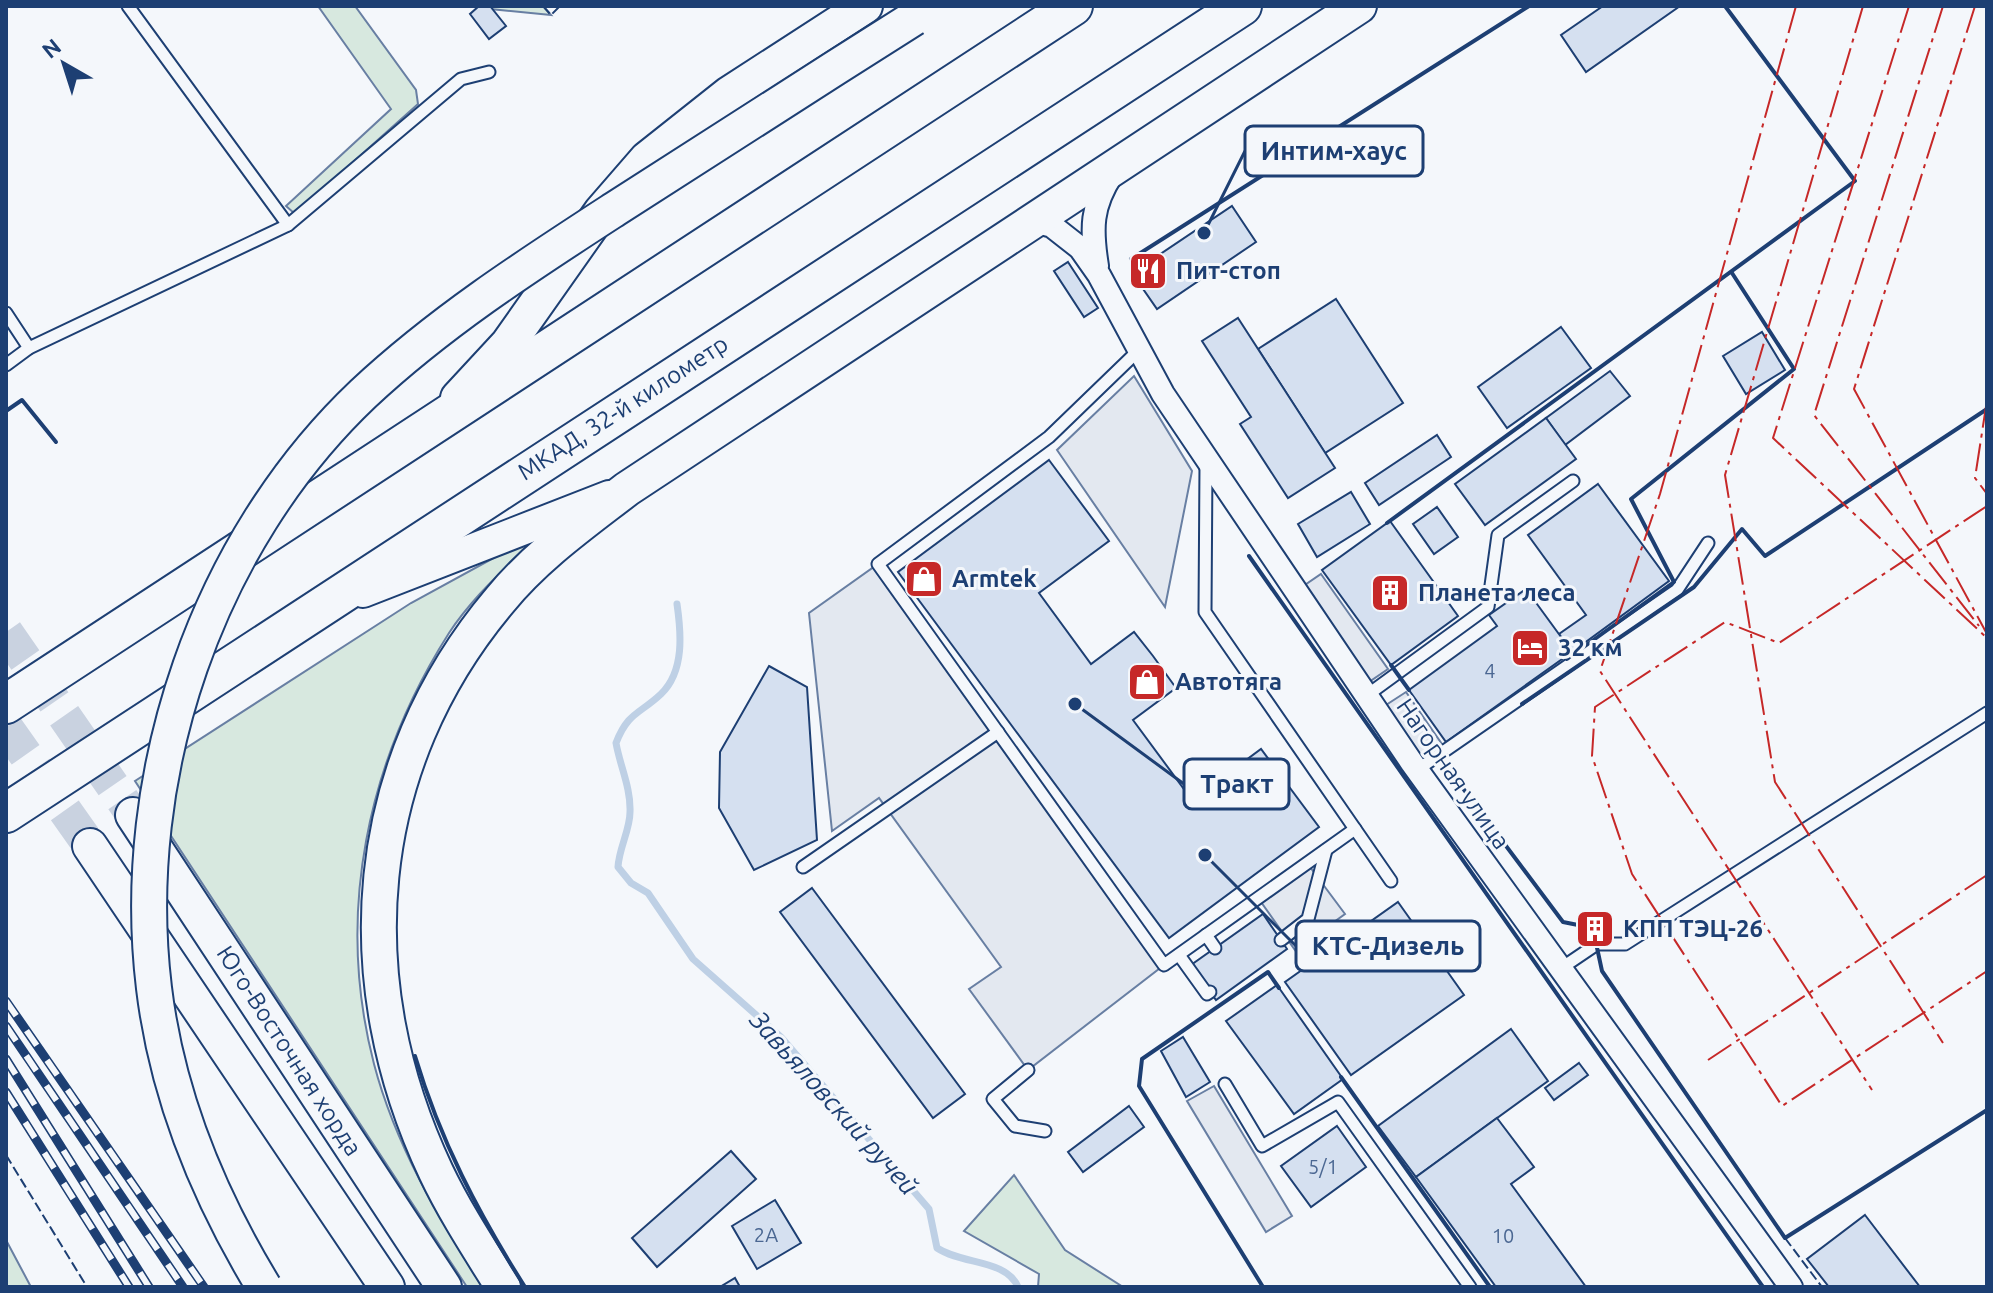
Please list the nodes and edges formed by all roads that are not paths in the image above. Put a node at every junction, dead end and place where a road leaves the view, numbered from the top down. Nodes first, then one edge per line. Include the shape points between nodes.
1 (128, 6) edge
2 (865, 6) edge
3 (1073, 6) edge
4 (1242, 6) edge
5 (1359, 6) edge
6 (924, 12) edge
7 (489, 72) dead end
8 (1116, 169) junction
9 (288, 225) junction
10 (1026, 228) junction
11 (1099, 275) junction
12 (6, 313) edge
13 (29, 348) junction
14 (1139, 350) junction
15 (6, 365) edge
16 (415, 439) junction
17 (1206, 460) junction
18 (1573, 481) dead end
19 (627, 489) junction
20 (1708, 543) dead end
21 (306, 615) junction
22 (1366, 696) junction
23 (6, 704) edge
24 (1987, 713) edge
25 (998, 732) junction
26 (1417, 770) junction
27 (6, 813) edge
28 (133, 815) tunnel mouth
29 (1355, 829) junction
30 (90, 846) tunnel mouth
31 (1326, 850) junction
32 (803, 867) dead end
33 (1391, 881) dead end
34 (1225, 922) junction
35 (1206, 935) junction
36 (1234, 935) dead end
37 (1281, 940) dead end
38 (1215, 948) dead end
39 (1179, 955) junction
40 (1560, 969) junction
41 (1210, 992) dead end
42 (1028, 1070) dead end
43 (1225, 1084) dead end
44 (1045, 1131) dead end
45 (264, 1287) edge
46 (387, 1287) edge
47 (444, 1287) edge
48 (503, 1287) edge
49 (1470, 1287) edge
50 (1791, 1287) edge

1 - 9 lane
2 - 16 main road via 729,94 647,159 601,212 508,344
3 - 16 highway
4 - 21 highway, МКАД, 32-й километр
5 - 8 main road
6 - 45 main road, bridge via 524,268 413,350 303,457 231,570 186,680 159,787 148,887 150,945 161,1034 190,1138 229,1226
7 - 9 lane via 461,79
8 - 10 main road
8 - 11 street, Нагорная улица via 1094,205 1091,232
9 - 13 lane
10 - 11 street, Нагорная улица via 1041,223 1060,229
10 - 19 main road
11 - 14 street, Нагорная улица
12 - 13 lane
13 - 15 lane
14 - 17 street, Нагорная улица
14 - 25 lane via 1049,437 878,564
16 - 23 highway
17 - 22 street, Нагорная улица
17 - 29 lane via 1205,612
18 - 22 lane via 1498,535 1488,607
19 - 21 street
19 - 48 main road via 551,548 471,637 437,693 402,776 380,872 378,966 403,1090 437,1174
20 - 26 lane via 1677,590
21 - 27 highway, МКАД, 32-й километр
22 - 26 street, Нагорная улица
24 - 40 lane via 1625,944 1597,944
25 - 32 lane
25 - 39 lane via 1164,965
26 - 40 street, Нагорная улица
28 - 47 main road, Юго-Восточная хорда
29 - 31 lane
29 - 33 lane
30 - 46 main road, Юго-Восточная хорда
31 - 34 lane
31 - 37 lane via 1308,919
34 - 35 lane
34 - 36 lane
35 - 38 lane
35 - 39 lane
39 - 41 lane
40 - 50 street, Нагорная улица
42 - 44 lane via 993,1099 1015,1126
43 - 49 lane via 1262,1146 1338,1102

